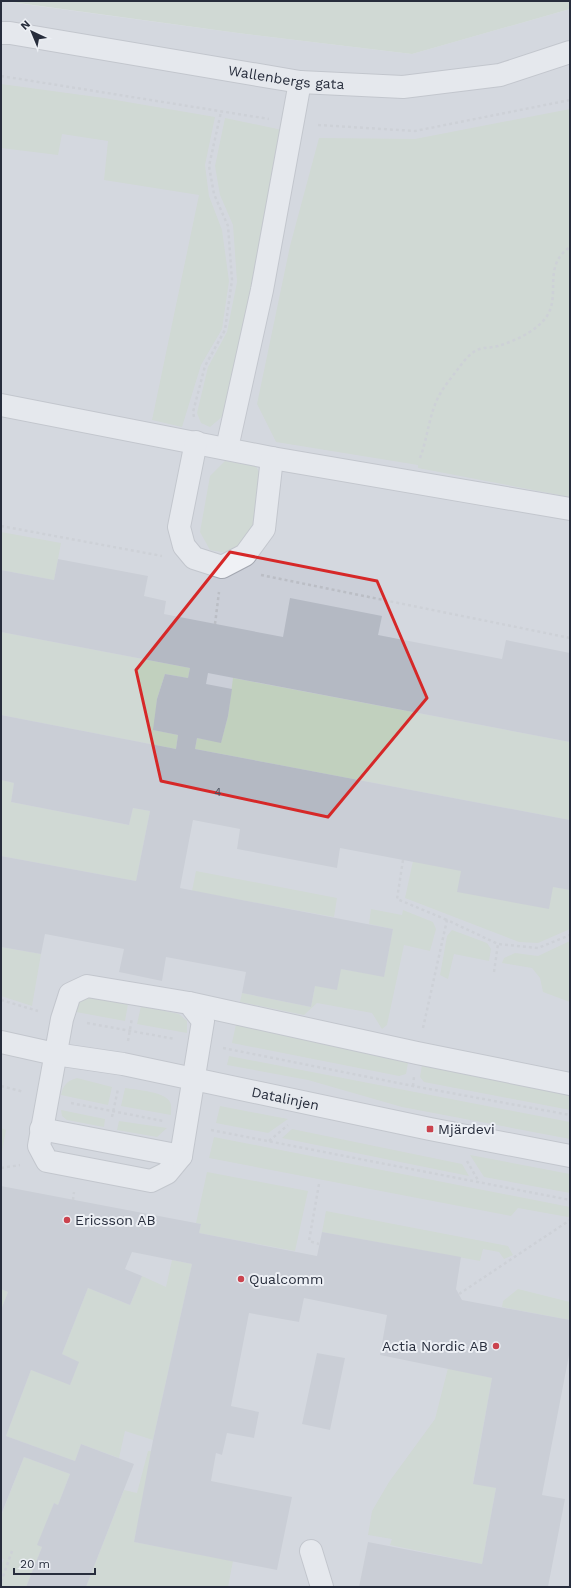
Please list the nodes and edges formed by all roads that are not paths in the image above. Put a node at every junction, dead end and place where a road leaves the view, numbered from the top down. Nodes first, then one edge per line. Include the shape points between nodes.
1 (1, 33) edge
2 (570, 52) edge
3 (300, 82) junction
4 (1, 405) edge
5 (196, 442) junction
6 (227, 448) junction
7 (272, 458) junction
8 (570, 509) edge
9 (189, 1003) junction
10 (1, 1042) edge
11 (55, 1054) junction
12 (193, 1080) junction
13 (570, 1084) edge
14 (41, 1129) junction
15 (181, 1156) junction
16 (570, 1156) edge
17 (311, 1551) dead end
18 (322, 1587) edge

1 - 3 street, Wallenbergs gata
2 - 3 street, Wallenbergs gata via 500,75 403,87
3 - 6 street via 262,290
4 - 5 street
5 - 6 street
5 - 7 street via 179,527 184,546 194,558 222,567 245,555 264,529
6 - 7 street
7 - 8 street
9 - 11 street via 88,986 70,994
9 - 12 street via 203,1021
9 - 13 street
10 - 11 street, Datalinjen
11 - 12 street, Datalinjen via 123,1064
11 - 14 street
12 - 15 street
12 - 16 street, Datalinjen
14 - 15 street
14 - 15 street via 39,1146 46,1161 101,1172 151,1181 167,1173
17 - 18 street

